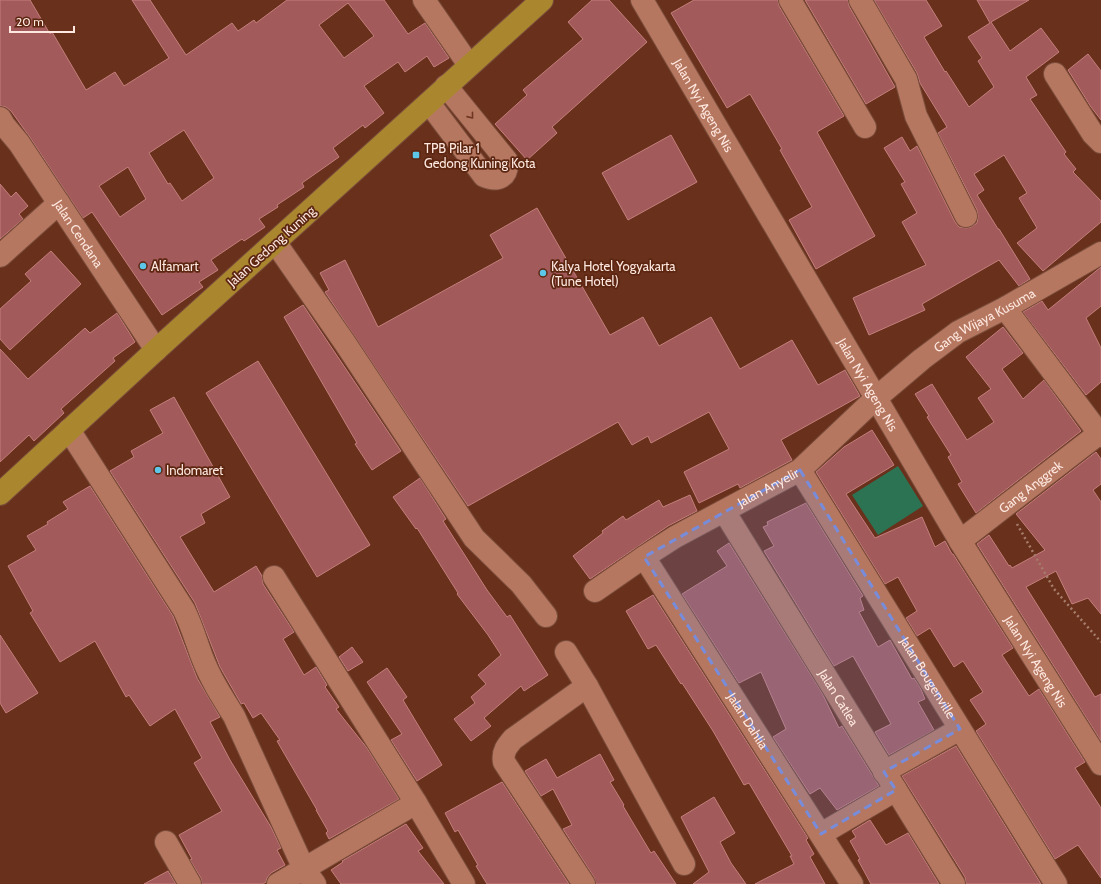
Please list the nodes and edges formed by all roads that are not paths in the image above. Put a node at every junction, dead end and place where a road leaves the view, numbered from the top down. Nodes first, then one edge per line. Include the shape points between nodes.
1 (424, 0) edge
2 (542, 0) edge
3 (642, 0) edge
4 (790, 0) edge
5 (860, 0) edge
6 (469, 65) junction
7 (1055, 74) dead end
8 (446, 86) junction
9 (428, 103) junction
10 (1, 124) edge
11 (865, 127) dead end
12 (1101, 142) edge
13 (59, 203) junction
14 (966, 216) dead end
15 (275, 242) junction
16 (1101, 253) edge
17 (0, 256) edge
18 (1005, 308) junction
19 (156, 350) junction
20 (876, 398) junction
21 (69, 430) junction
22 (1100, 434) edge
23 (800, 470) junction
24 (0, 494) edge
25 (724, 511) junction
26 (960, 541) junction
27 (644, 557) junction
28 (274, 577) dead end
29 (595, 591) dead end
30 (546, 616) dead end
31 (566, 652) dead end
32 (587, 686) junction
33 (960, 729) junction
34 (1101, 764) edge
35 (884, 772) junction
36 (896, 790) junction
37 (416, 803) junction
38 (821, 834) junction
39 (166, 842) dead end
40 (684, 864) dead end
41 (309, 876) edge
42 (190, 884) edge
43 (278, 884) edge
44 (464, 884) edge
45 (584, 884) edge
46 (852, 884) edge
47 (954, 884) edge
48 (1056, 884) edge

1 - 6 street
2 - 6 main road, Jalan Gedong Kuning
3 - 20 street, Jalan Nyi Ageng Nis
4 - 11 street
5 - 14 street via 906,79 916,116
6 - 8 main road, Jalan Gedong Kuning
7 - 12 street via 1093,134
8 - 9 main road, Jalan Gedong Kuning
8 -> 9 street via 507,161 504,175 496,179 484,176
9 - 15 main road, Jalan Gedong Kuning
10 - 13 street, Jalan Cendana via 19,143
13 - 17 street
13 - 19 street, Jalan Cendana
15 - 19 main road, Jalan Gedong Kuning
15 - 30 street via 474,538 521,584
16 - 18 street, Gang Wijaya Kusuma
18 - 20 street, Gang Wijaya Kusuma via 958,332
18 - 22 street
19 - 21 main road, Jalan Gedong Kuning
20 - 23 street, Jalan Anyelir
20 - 26 street, Jalan Nyi Ageng Nis
21 - 24 main road, Jalan Gedong Kuning
21 - 41 street via 184,610 202,659 234,716
22 - 26 street, Gang Anggrek
23 - 25 street, Jalan Anyelir
23 - 33 street, Jalan Bougenville
25 - 27 street, Jalan Anyelir
25 - 35 street, Jalan Catlea
26 - 34 street, Jalan Nyi Ageng Nis
27 - 29 street, Jalan Anyelir
27 - 38 street, Jalan Dahlia
28 - 37 street
31 - 32 street
32 - 40 street
32 - 45 street via 513,738 503,756 504,762
33 - 35 street
33 - 48 street, Jalan Bougenville
35 - 36 street, Jalan Catlea
36 - 38 street
36 - 47 street, Jalan Catlea
37 - 41 street
37 - 44 street
38 - 46 street, Jalan Dahlia
39 - 42 street
41 - 43 street

